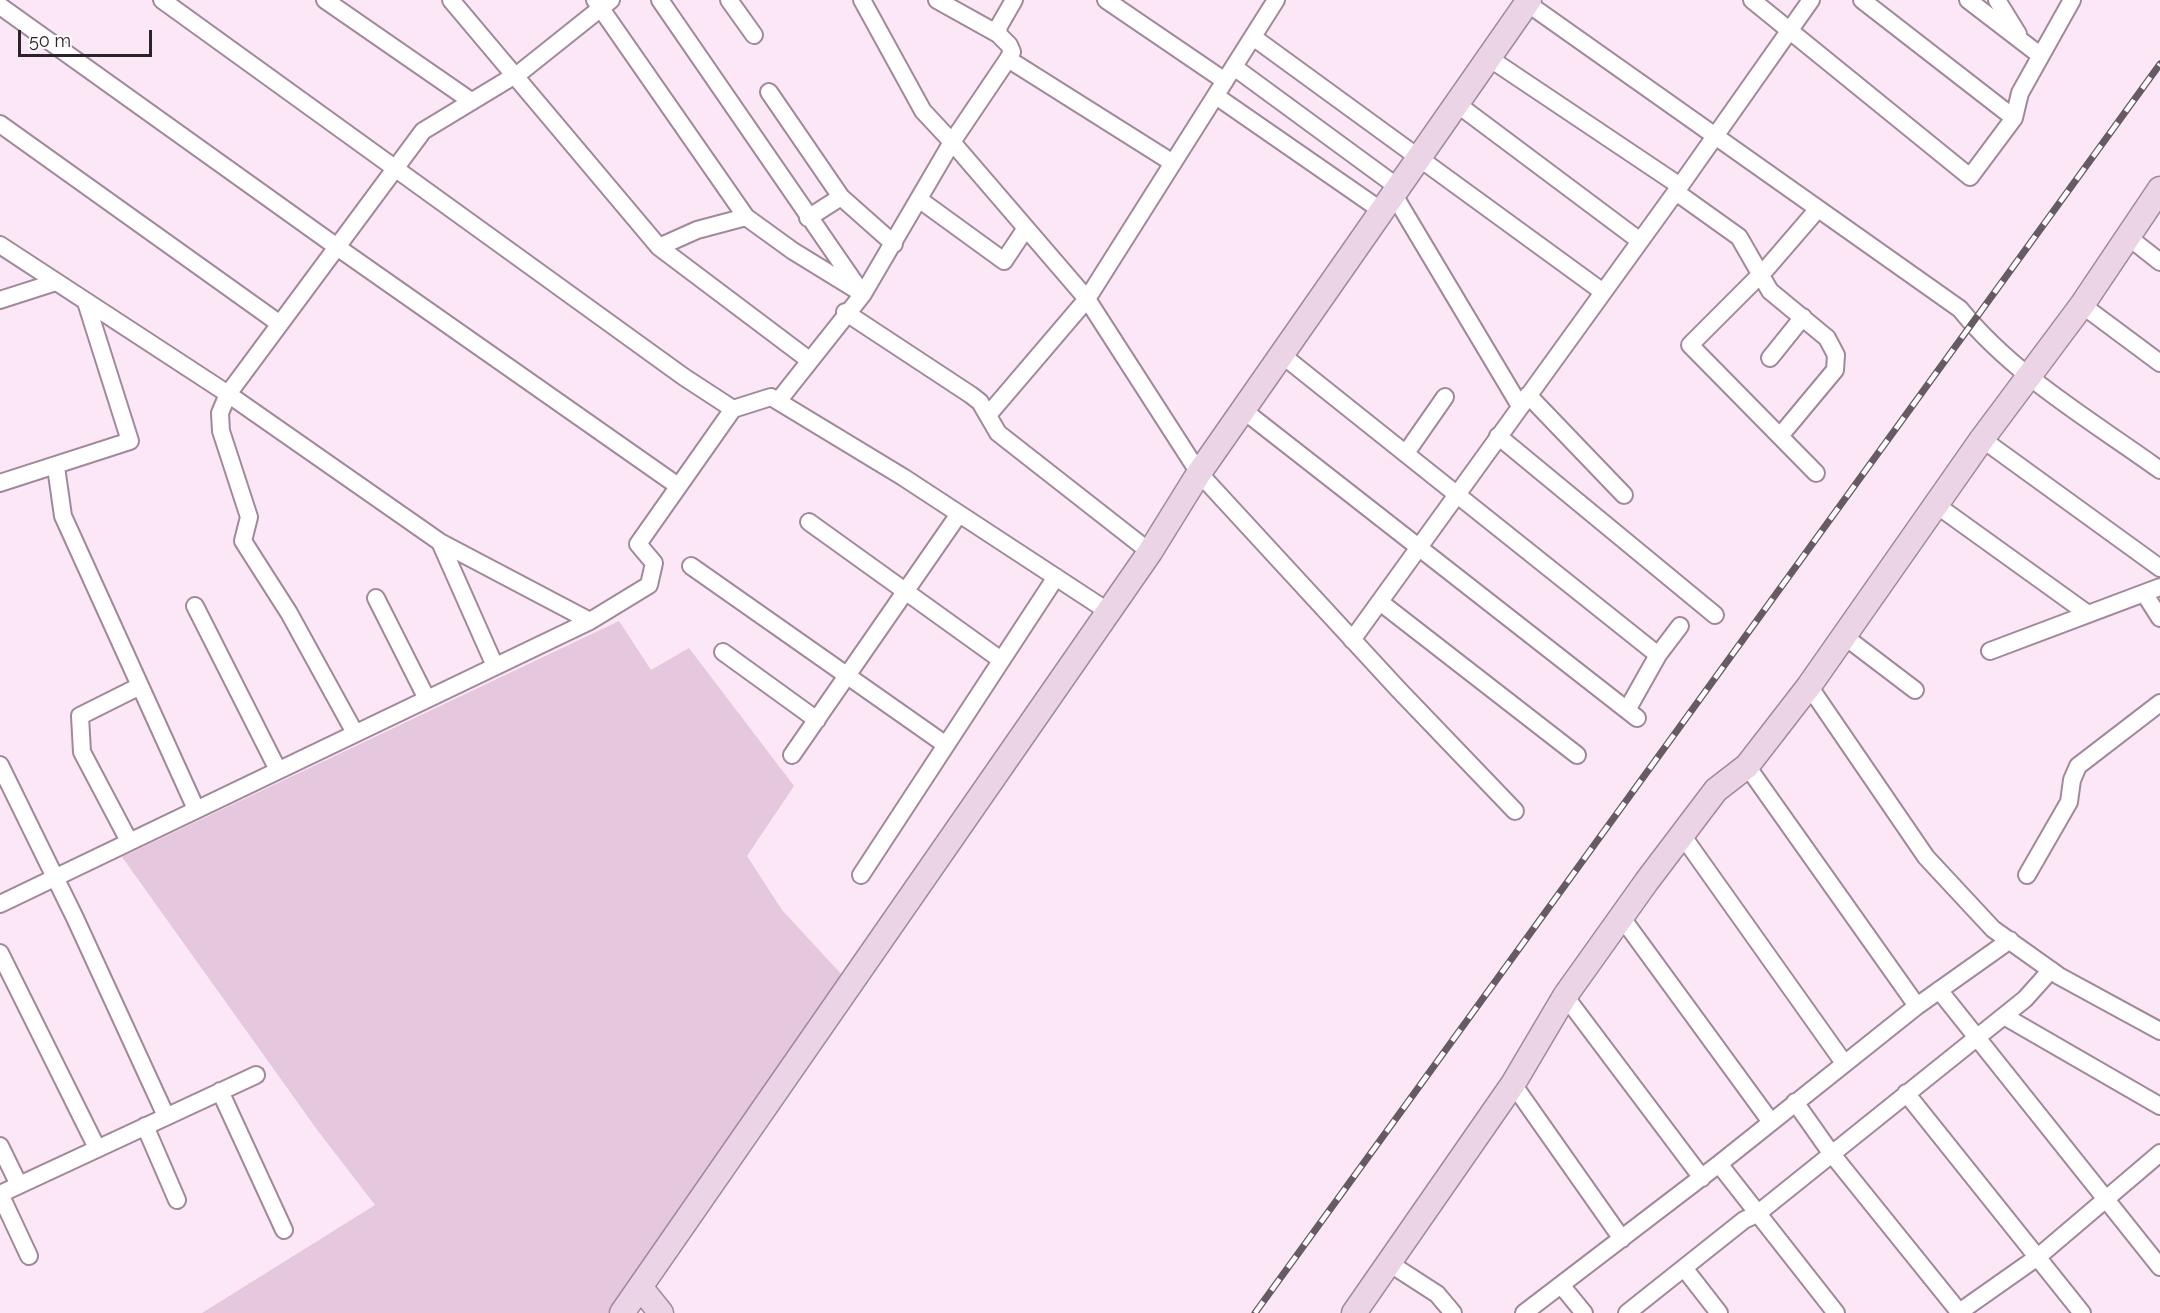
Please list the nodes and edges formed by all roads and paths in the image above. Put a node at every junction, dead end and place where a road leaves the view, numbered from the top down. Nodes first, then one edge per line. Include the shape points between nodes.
1 (162, 0) edge
2 (325, 0) edge
3 (451, 0) edge
4 (660, 0) edge
5 (729, 0) edge
6 (862, 0) edge
7 (936, 0) edge
8 (1014, 0) edge
9 (1106, 0) edge
10 (1276, 0) edge
11 (1752, 0) edge
12 (1811, 0) edge
13 (1862, 0) edge
14 (1968, 0) edge
15 (1997, 0) edge
16 (2072, 0) edge
17 (1528, 2) edge
18 (602, 3) edge
19 (0, 6) edge
20 (1791, 30) junction
21 (998, 34) junction
22 (754, 35) dead end
23 (1253, 37) junction
24 (2023, 42) junction
25 (2040, 56) junction
26 (1490, 58) junction
27 (1008, 59) junction
28 (1230, 74) junction
29 (514, 75) junction
30 (769, 92) dead end
31 (1216, 96) junction
32 (471, 101) junction
33 (1457, 104) junction
34 (2014, 118) junction
35 (0, 124) edge
36 (1716, 136) junction
37 (952, 142) junction
38 (1419, 159) junction
39 (1173, 163) junction
40 (396, 168) junction
41 (1678, 189) junction
42 (2160, 189) edge
43 (840, 197) junction
44 (1392, 198) junction
45 (920, 200) junction
46 (1817, 210) junction
47 (746, 217) junction
48 (808, 218) junction
49 (1026, 228) junction
50 (2127, 236) junction
51 (1640, 241) junction
52 (894, 244) junction
53 (0, 245) edge
54 (337, 247) junction
55 (659, 247) junction
56 (2160, 262) edge
57 (1761, 273) junction
58 (56, 282) junction
59 (1603, 292) junction
60 (863, 294) junction
61 (1088, 299) junction
62 (0, 300) edge
63 (86, 302) junction
64 (2082, 305) junction
65 (845, 312) junction
66 (1803, 317) junction
67 (280, 324) junction
68 (1282, 356) junction
69 (1770, 358) dead end
70 (809, 360) junction
71 (2160, 363) edge
72 (2028, 374) junction
73 (228, 394) junction
74 (1445, 397) dead end
75 (779, 400) junction
76 (1524, 400) junction
77 (733, 409) junction
78 (1243, 410) junction
79 (988, 415) junction
80 (1498, 436) junction
81 (1780, 436) junction
82 (1982, 439) junction
83 (1406, 453) junction
84 (56, 467) junction
85 (2160, 470) edge
86 (1199, 473) junction
87 (1816, 473) dead end
88 (0, 483) edge
89 (678, 486) junction
90 (1457, 493) junction
91 (1624, 495) dead end
92 (1935, 504) junction
93 (959, 514) junction
94 (809, 522) dead end
95 (440, 542) junction
96 (1419, 548) junction
97 (1150, 552) junction
98 (691, 566) dead end
99 (2160, 568) edge
100 (1056, 577) junction
101 (2152, 590) edge
102 (905, 592) junction
103 (376, 598) dead end
104 (1380, 602) junction
105 (195, 606) dead end
106 (1109, 612) junction
107 (2088, 614) junction
108 (1715, 615) dead end
109 (2160, 618) edge
110 (590, 621) junction
111 (1680, 626) dead end
112 (1844, 636) junction
113 (1352, 640) junction
114 (1990, 651) dead end
115 (723, 652) dead end
116 (1658, 655) junction
117 (1001, 660) junction
118 (495, 666) junction
119 (847, 676) junction
120 (140, 686) junction
121 (1809, 686) junction
122 (1915, 690) dead end
123 (427, 699) junction
124 (2160, 704) edge
125 (817, 720) junction
126 (355, 734) junction
127 (946, 745) junction
128 (792, 755) dead end
129 (1577, 755) dead end
130 (0, 765) edge
131 (1747, 766) junction
132 (278, 770) junction
133 (196, 809) junction
134 (1515, 811) dead end
135 (1682, 835) junction
136 (129, 841) junction
137 (861, 875) dead end
138 (2027, 875) dead end
139 (55, 876) junction
140 (0, 904) edge
141 (1622, 918) junction
142 (2010, 940) junction
143 (0, 953) edge
144 (2051, 970) junction
145 (1939, 990) junction
146 (1565, 996) junction
147 (1917, 1006) junction
148 (2004, 1016) junction
149 (2160, 1031) edge
150 (1977, 1039) junction
151 (1844, 1063) junction
152 (256, 1075) dead end
153 (1513, 1084) junction
154 (220, 1091) junction
155 (1906, 1093) junction
156 (1795, 1102) junction
157 (2160, 1106) edge
158 (166, 1116) junction
159 (1771, 1122) junction
160 (145, 1126) junction
161 (0, 1146) edge
162 (97, 1148) junction
163 (1831, 1153) junction
164 (2160, 1153) edge
165 (1719, 1164) junction
166 (1702, 1178) junction
167 (19, 1185) junction
168 (2106, 1199) junction
169 (177, 1200) dead end
170 (1757, 1214) junction
171 (284, 1230) dead end
172 (1622, 1239) junction
173 (29, 1256) dead end
174 (2039, 1256) junction
175 (1389, 1263) junction
176 (2160, 1267) edge
177 (1684, 1268) junction
178 (1561, 1285) junction
179 (640, 1287) junction
180 (622, 1313) edge
181 (661, 1313) edge
182 (1354, 1313) edge
183 (1453, 1313) edge
184 (1524, 1313) edge
185 (1584, 1313) edge
186 (1627, 1313) edge
187 (1719, 1313) edge
188 (1836, 1313) edge
189 (1959, 1313) edge
190 (2082, 1313) edge

1 - 40 street
2 - 32 street
3 - 29 street
4 - 48 street
5 - 22 street
6 - 37 street via 923,111
7 - 21 street
8 - 21 street
9 - 28 street
10 - 23 street
11 - 20 street
12 - 20 street
13 - 34 street
14 - 24 street
15 - 24 street
16 - 25 street
17 - 26 main road
17 - 36 street
18 - 29 street
18 - 47 street
19 - 54 street
20 - 34 street via 1970,177
20 - 36 street
21 - 27 street via 1012,52
23 - 28 street
23 - 38 street
24 - 25 street
25 - 34 street via 2020,93
26 - 33 main road
26 - 41 street
27 - 37 street
27 - 39 street
28 - 31 street
28 - 44 street
29 - 32 street
29 - 55 street
30 - 43 street
31 - 39 street
31 - 44 street
32 - 40 street via 423,131
33 - 38 main road
33 - 51 street
35 - 67 street
36 - 41 street
36 - 46 street
37 - 45 street
37 - 49 street
38 - 44 main road
38 - 59 street
39 - 61 street
40 - 54 street
40 - 77 street
41 - 51 street
41 - 57 street via 1739,237
42 - 50 main road
43 - 48 street
43 - 52 street
44 - 68 main road
44 - 76 street
45 - 49 street via 1004,261
45 - 52 street
46 - 57 street
46 - 72 street via 1960,309
47 - 55 street via 697,230
47 - 60 street
48 - 60 street
49 - 61 street
50 - 56 street
50 - 64 main road
51 - 59 street
52 - 60 street
53 - 58 street
54 - 67 street
54 - 89 street
55 - 70 street
57 - 66 street via 1770,291
57 - 81 street via 1690,345
58 - 62 street
58 - 63 street
59 - 76 street
60 - 65 street
61 - 79 street
61 - 86 street
63 - 73 street
63 - 84 street via 130,441
64 - 71 street
64 - 72 main road
65 - 70 street
65 - 79 street via 971,395
66 - 69 street
66 - 81 street via 1827,338 1836,355 1834,370
67 - 73 street
68 - 78 main road
68 - 83 street
70 - 75 street
72 - 82 main road
72 - 85 street
73 - 95 street
73 - 126 street via 220,413 221,431 249,517 243,541 289,613
74 - 83 street
75 - 77 street via 771,397
75 - 93 street
76 - 80 street
76 - 91 street
77 - 89 street
78 - 86 main road
78 - 96 street
79 - 97 street via 998,433
80 - 90 street
80 - 108 street
81 - 87 street
82 - 92 main road
82 - 99 street
83 - 90 street
84 - 88 street
84 - 120 street via 63,516
86 - 97 main road
86 - 113 street
89 - 110 street via 638,543 654,562 649,585
90 - 96 street
90 - 116 street
92 - 107 street
92 - 112 main road
93 - 100 street
93 - 102 street
94 - 102 street
95 - 110 street
95 - 118 street
96 - 104 street
96 - 116 street via 1632,714
97 - 106 main road
98 - 119 street
100 - 106 street
100 - 117 street
101 - 107 street
101 - 109 street
102 - 117 street
102 - 119 street
103 - 123 street
104 - 113 street
104 - 129 street
105 - 132 street
106 - 179 main road
107 - 114 street
110 - 118 street
111 - 116 street
112 - 121 main road
112 - 122 street
113 - 134 street
115 - 125 street
117 - 127 street
118 - 123 street
119 - 125 street
119 - 127 street
120 - 133 street
120 - 136 street via 80,716 82,752
121 - 131 main road
121 - 142 street via 1926,857 1993,929
123 - 126 street
124 - 138 street via 2078,766 2069,802
125 - 128 street
126 - 132 street
127 - 137 street
130 - 139 street
131 - 135 main road via 1716,790
131 - 147 street
132 - 133 street
133 - 136 street
135 - 141 main road
135 - 151 street
136 - 139 street
139 - 140 street
139 - 158 street
141 - 146 main road
141 - 159 street
142 - 144 street
142 - 145 street
143 - 162 street
144 - 148 street
144 - 149 street
145 - 147 street
145 - 150 street
146 - 153 main road
146 - 166 street
147 - 151 street
148 - 150 street
148 - 157 street
150 - 155 street
150 - 168 street
151 - 156 street
152 - 154 street
153 - 172 street
153 - 175 main road
154 - 158 street
154 - 171 street
155 - 163 street
155 - 174 street
156 - 159 street
156 - 163 street
158 - 160 street
159 - 165 street
160 - 162 street
160 - 169 street
161 - 167 street
162 - 167 street
163 - 170 street
163 - 189 street
164 - 168 street
165 - 166 street
165 - 170 street
166 - 172 street
167 - 173 street via 0,1194
168 - 174 street
168 - 176 street
170 - 177 street
170 - 188 street
172 - 178 street
174 - 189 street
174 - 190 street
175 - 182 main road
175 - 183 street via 1437,1294
177 - 186 street
177 - 187 street
178 - 184 street
178 - 185 street
179 - 180 main road
179 - 181 main road

